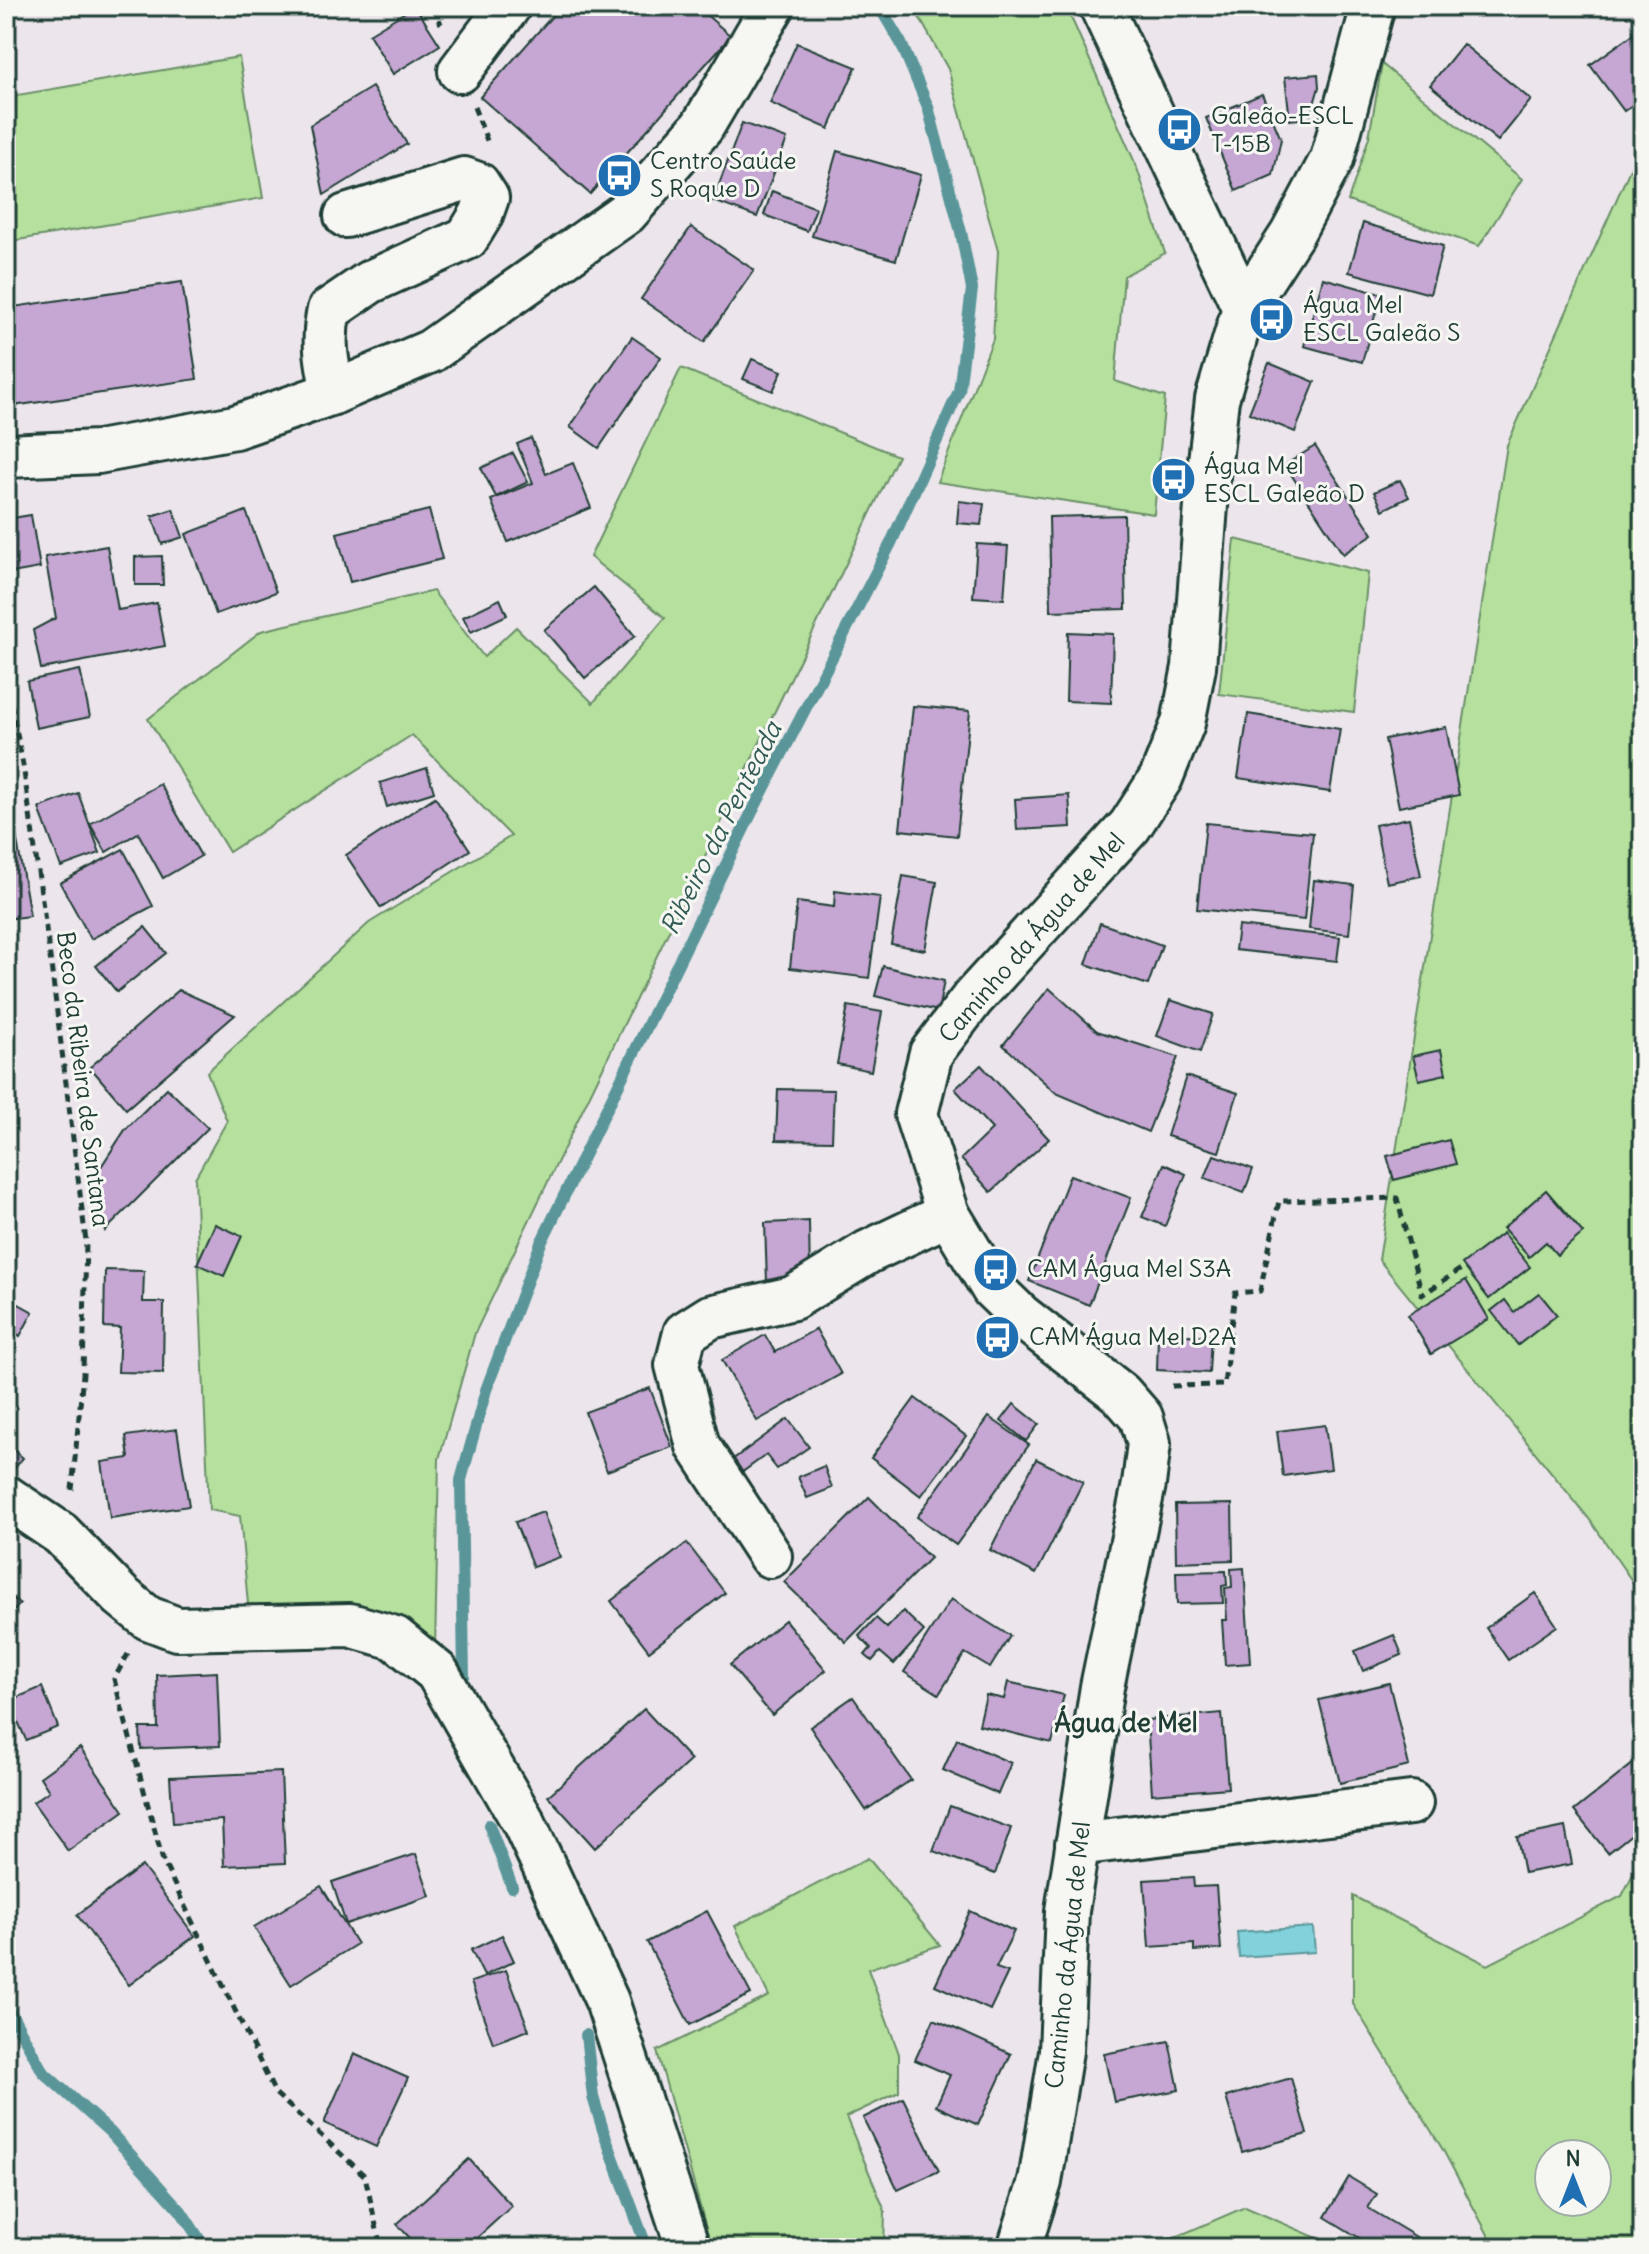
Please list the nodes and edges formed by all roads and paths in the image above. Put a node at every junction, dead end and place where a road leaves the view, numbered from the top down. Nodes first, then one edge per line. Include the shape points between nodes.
1 (509, 6) edge
2 (1101, 6) edge
3 (1373, 6) edge
4 (762, 10) edge
5 (460, 71) dead end
6 (346, 216) dead end
7 (1244, 308) junction
8 (333, 393) junction
9 (6, 456) edge
10 (6, 677) edge
11 (948, 1214) junction
12 (1461, 1269) dead end
13 (1149, 1443) junction
14 (6, 1497) edge
15 (61, 1534) junction
16 (770, 1556) dead end
17 (148, 1618) junction
18 (1411, 1803) dead end
19 (1077, 1844) junction
20 (381, 2248) edge
21 (688, 2248) edge
22 (1019, 2248) edge

1 - 5 street
2 - 7 street
3 - 7 street, Caminho da Água de Mel via 1332,159
4 - 8 street via 702,127 626,213 431,351
6 - 8 street via 464,179 478,184 487,198 467,238 370,282 329,310 324,350
7 - 11 street, Caminho da Água de Mel via 1217,399 1194,667 1183,723 1161,778 1130,826 973,998 931,1053 916,1114
8 - 9 street via 235,427 98,452
10 - 15 path, Beco da Ribeira de Santana via 23,765 86,1241 74,1482
11 - 13 street, Caminho da Água de Mel via 993,1289 1121,1394 1141,1417
11 - 16 street via 868,1252 793,1298 710,1317 685,1333 677,1365 698,1446
12 - 13 path via 1422,1295 1397,1198 1279,1201 1260,1291 1235,1293 1224,1385 1165,1386
13 - 19 street, Caminho da Água de Mel
14 - 15 street
15 - 17 street
17 - 20 path via 114,1679 163,1861 275,2093 365,2176
17 - 21 street via 177,1629 350,1625 395,1638 437,1672 524,1823 607,2001
18 - 19 street
19 - 22 street, Caminho da Água de Mel via 1067,1911 1061,2051 1040,2182

